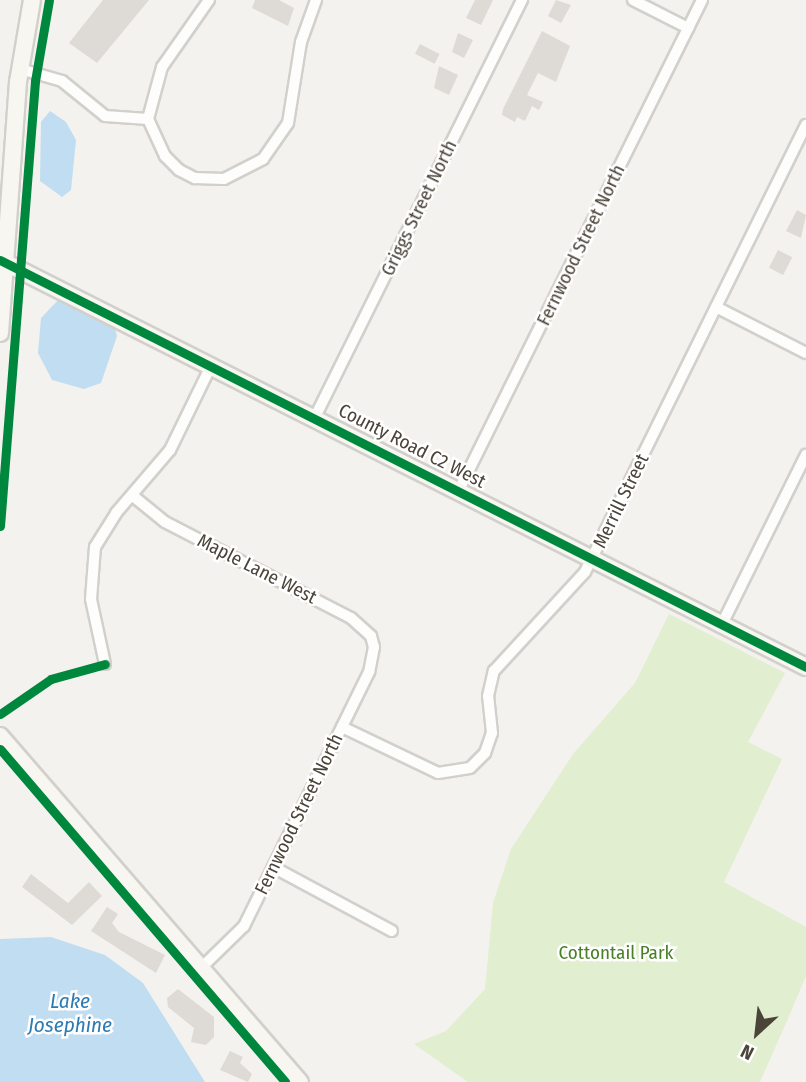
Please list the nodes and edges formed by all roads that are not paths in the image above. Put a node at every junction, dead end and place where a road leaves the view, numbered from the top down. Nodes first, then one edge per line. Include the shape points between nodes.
1 (32, 0) edge
2 (209, 0) edge
3 (316, 0) edge
4 (522, 0) edge
5 (633, 0) edge
6 (702, 0) edge
7 (688, 28) junction
8 (20, 69) junction
9 (148, 119) junction
10 (806, 125) edge
11 (2, 262) edge
12 (716, 307) junction
13 (0, 333) edge
14 (806, 353) edge
15 (211, 366) junction
16 (315, 417) junction
17 (806, 456) edge
18 (459, 490) junction
19 (133, 496) junction
20 (592, 558) junction
21 (722, 624) junction
22 (374, 647) joint
23 (105, 664) dead end
24 (806, 667) edge
25 (342, 727) junction
26 (0, 736) edge
27 (273, 867) junction
28 (392, 931) dead end
29 (202, 967) junction
30 (300, 1082) edge

1 - 8 street
2 - 9 street via 162,67
3 - 9 street via 301,42 288,123 277,143 246,172 215,178 179,170
4 - 16 street, Griggs Street North
5 - 7 street
6 - 7 street, Fernwood Street North
7 - 18 street, Fernwood Street North
8 - 9 street via 62,81 105,116
8 - 11 street
10 - 12 street, Merrill Street
11 - 13 street
11 - 15 street, County Road C2 West
12 - 14 street
12 - 20 street, Merrill Street
15 - 16 street, County Road C2 West
15 - 19 street via 170,450
16 - 18 street, County Road C2 West
17 - 21 street
18 - 20 street, County Road C2 West
19 - 22 street, Maple Lane West via 165,522 351,618 371,636
19 - 23 street via 102,532 91,563 91,599
20 - 21 street, County Road C2 West
20 - 25 street, Merrill Street via 565,600 499,660 488,696 490,744 470,768 438,773
21 - 24 street, County Road C2 West
22 - 25 street, Fernwood Street North via 369,672
25 - 27 street, Fernwood Street North
26 - 29 street
27 - 28 street
27 - 29 street, Fernwood Street North via 244,926
29 - 30 street

